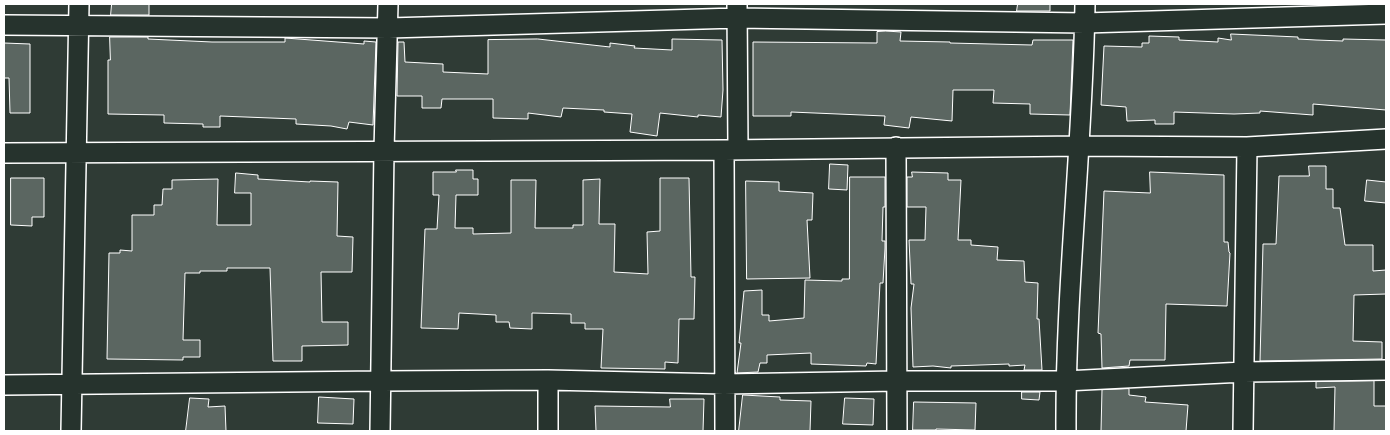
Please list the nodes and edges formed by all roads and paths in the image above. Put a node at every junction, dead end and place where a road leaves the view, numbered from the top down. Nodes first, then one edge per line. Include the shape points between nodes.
1 (79, 4) edge
2 (388, 4) edge
3 (1085, 4) edge
4 (737, 11) edge
5 (1386, 14) edge
6 (1085, 23) junction
7 (4, 25) edge
8 (79, 26) junction
9 (388, 28) junction
10 (1386, 140) edge
11 (1080, 146) junction
12 (1247, 146) junction
13 (896, 147) junction
14 (384, 150) junction
15 (731, 150) junction
16 (4, 152) edge
17 (76, 152) junction
18 (1386, 370) edge
19 (1244, 372) junction
20 (548, 380) junction
21 (381, 381) junction
22 (897, 381) junction
23 (1065, 381) junction
24 (724, 384) junction
25 (4, 385) edge
26 (71, 385) junction
27 (71, 431) edge
28 (380, 431) edge
29 (548, 431) edge
30 (725, 431) edge
31 (897, 431) edge
32 (1066, 431) edge
33 (1243, 431) edge

1 - 8 street
2 - 9 street
3 - 6 street
4 - 6 street
4 - 9 street
4 - 15 street
5 - 6 street
6 - 11 street
7 - 8 street
8 - 9 street
8 - 17 street
9 - 14 street
10 - 12 street
11 - 12 street
11 - 13 street
11 - 23 street
12 - 19 street
13 - 15 street
13 - 22 street
14 - 15 street
14 - 17 street
14 - 21 street
15 - 24 street
16 - 17 street
17 - 26 street
18 - 19 street
19 - 23 street
19 - 33 street
20 - 21 street
20 - 24 street
20 - 29 street
21 - 26 street
21 - 28 street
22 - 23 street
22 - 24 street
22 - 31 street
23 - 32 street
24 - 30 street
25 - 26 street
26 - 27 street

